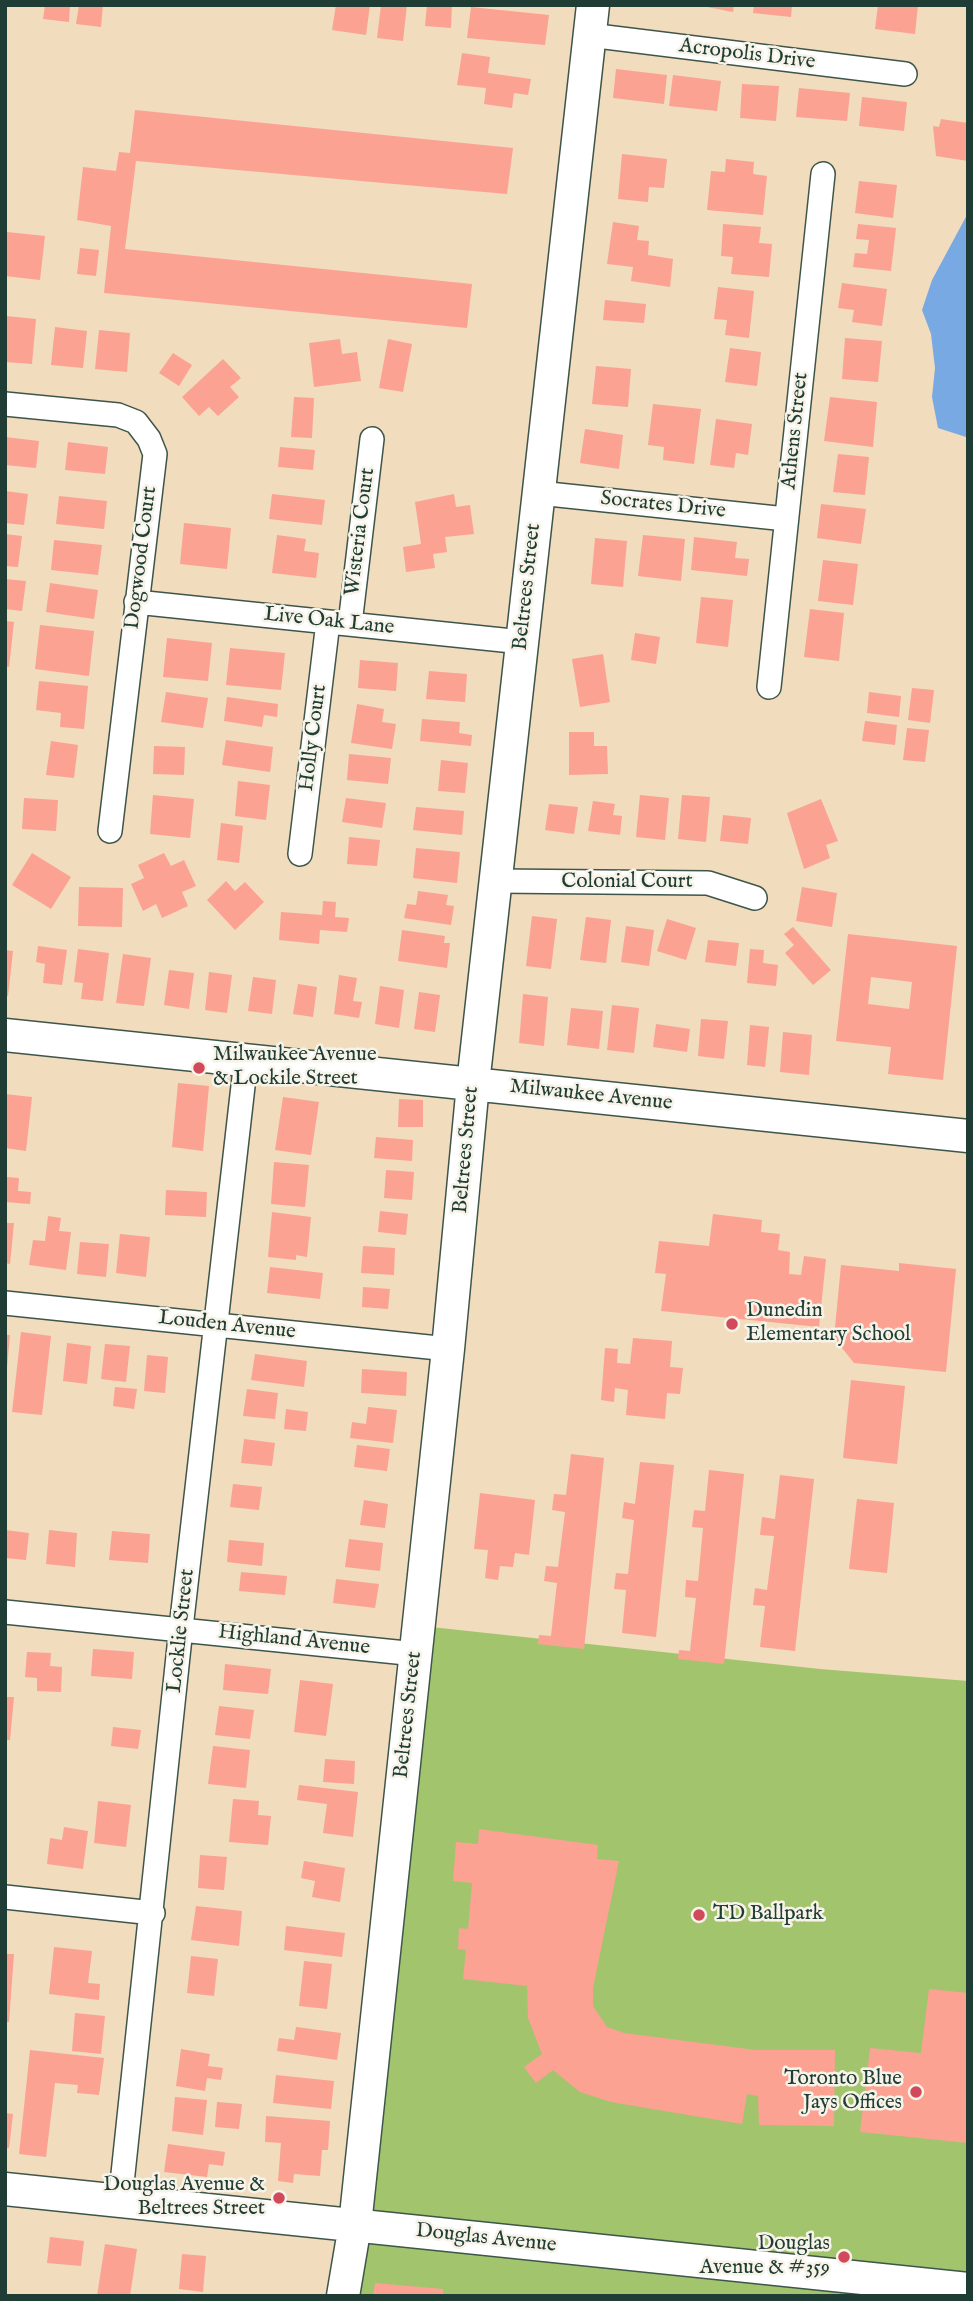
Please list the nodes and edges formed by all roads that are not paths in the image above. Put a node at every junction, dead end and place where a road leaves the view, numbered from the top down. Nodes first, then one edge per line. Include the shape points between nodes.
1 (591, 20) edge
2 (905, 74) dead end
3 (823, 174) dead end
4 (5, 404) edge
5 (372, 439) dead end
6 (539, 493) junction
7 (786, 519) junction
8 (136, 602) junction
9 (339, 623) junction
10 (522, 642) junction
11 (769, 687) dead end
12 (110, 831) dead end
13 (300, 853) dead end
14 (496, 881) junction
15 (755, 898) dead end
16 (5, 1034) edge
17 (246, 1060) junction
18 (472, 1084) junction
19 (968, 1136) edge
20 (5, 1303) edge
21 (217, 1326) junction
22 (448, 1349) junction
23 (5, 1612) edge
24 (181, 1628) junction
25 (416, 1654) junction
26 (5, 1897) edge
27 (153, 1913) junction
28 (5, 2189) edge
29 (120, 2202) junction
30 (355, 2225) junction
31 (968, 2290) edge
32 (343, 2296) edge

1 - 2 street, Acropolis Drive
1 - 6 street, Beltrees Street
3 - 7 street, Athens Street
4 - 8 street, Dogwood Court via 118,415 136,422 149,439 155,454
5 - 9 street, Wisteria Court
6 - 7 street, Socrates Drive
6 - 10 street, Beltrees Street
7 - 11 street, Athens Street
8 - 9 street, Live Oak Lane
8 - 12 street, Dogwood Court
9 - 10 street, Live Oak Lane
9 - 13 street, Holly Court
10 - 14 street, Beltrees Street
14 - 15 street, Colonial Court via 708,883
14 - 18 street, Beltrees Street
16 - 17 street, Milwaukee Avenue
17 - 18 street, Milwaukee Avenue
17 - 21 street, Locklie Street
18 - 19 street, Milwaukee Avenue
18 - 22 street, Beltrees Street
20 - 21 street, Louden Avenue
21 - 22 street, Louden Avenue
21 - 24 street, Locklie Street
22 - 25 street, Beltrees Street
23 - 24 street, Highland Avenue
24 - 25 street, Highland Avenue
24 - 27 street, Locklie Street
25 - 30 street, Beltrees Street
26 - 27 street
27 - 29 street, Locklie Street
28 - 29 street, Douglas Avenue
29 - 30 street, Douglas Avenue
30 - 31 street, Douglas Avenue
30 - 32 street, Beltrees Street

